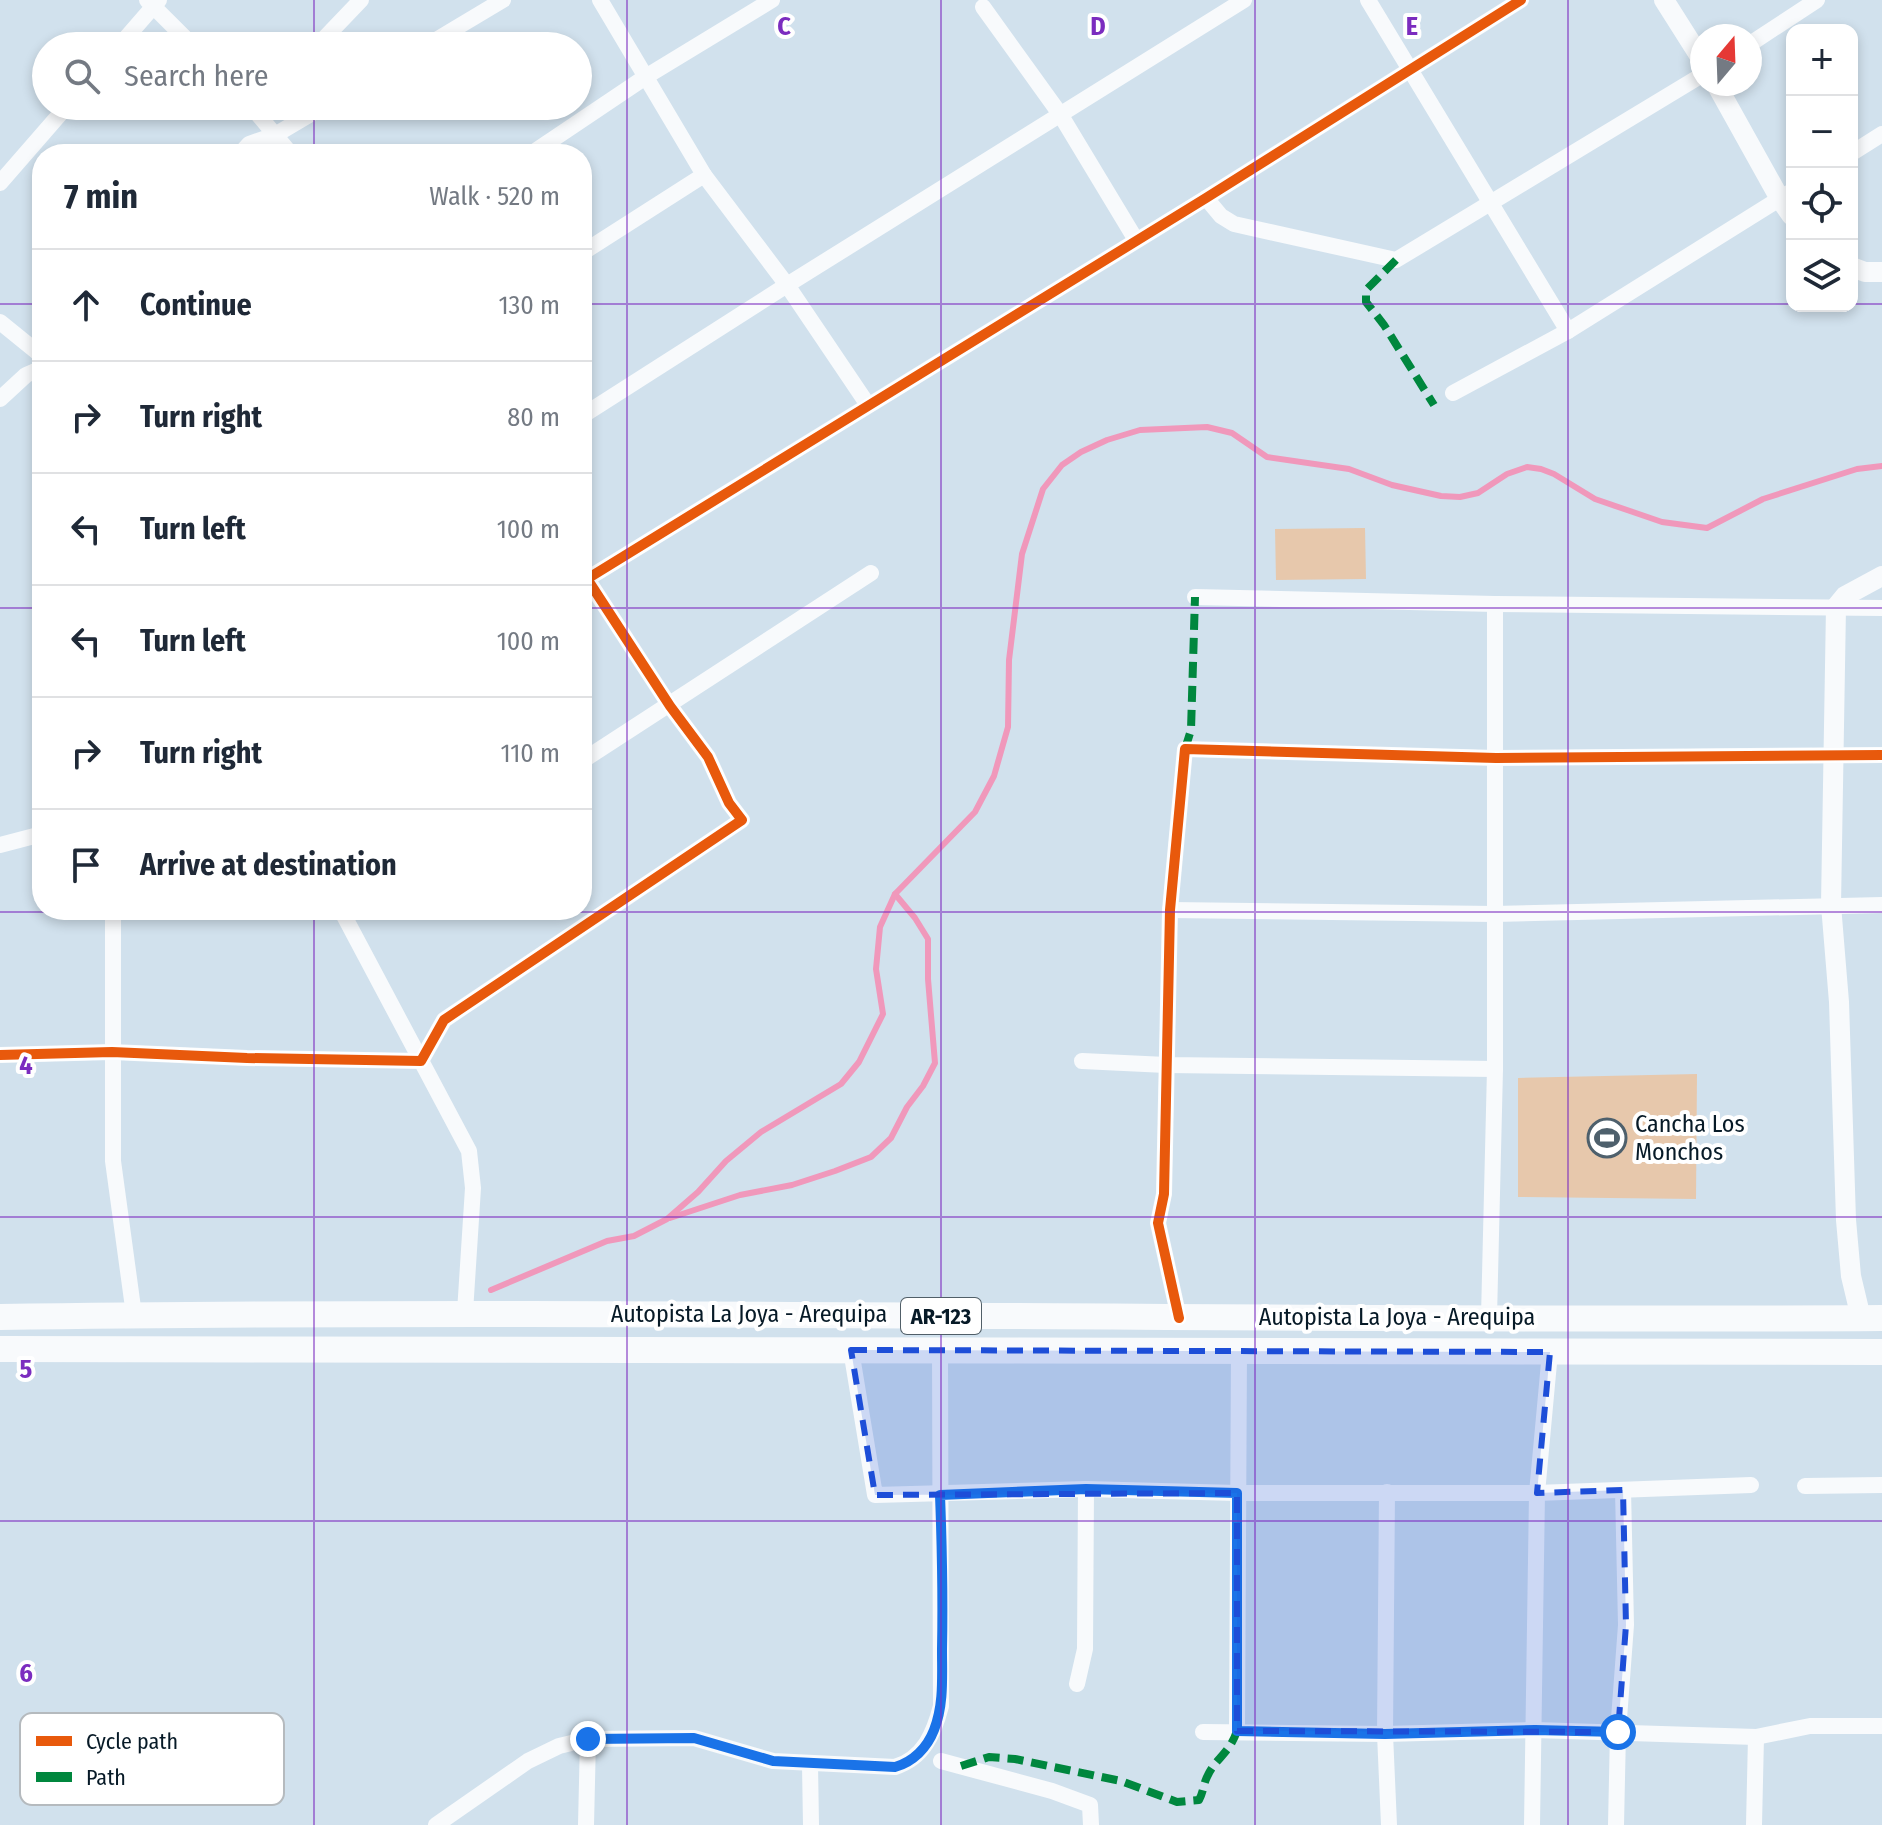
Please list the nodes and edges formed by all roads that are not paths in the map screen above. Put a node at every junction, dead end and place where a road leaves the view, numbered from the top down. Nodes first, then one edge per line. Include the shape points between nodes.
1 (361, 0) edge
2 (503, 0) edge
3 (600, 0) edge
4 (772, 0) edge
5 (1244, 0) edge
6 (1368, 0) edge
7 (1521, 0) edge
8 (1664, 0) edge
9 (1817, 0) edge
10 (154, 2) edge
11 (983, 7) dead end
12 (130, 32) edge
13 (181, 32) edge
14 (330, 32) edge
15 (449, 32) edge
16 (1762, 36) edge
17 (1690, 41) edge
18 (1410, 68) junction
19 (647, 76) junction
20 (1690, 82) edge
21 (1724, 96) edge
22 (592, 113) edge
23 (1060, 114) junction
24 (55, 120) edge
25 (264, 120) edge
26 (300, 120) edge
27 (582, 120) edge
28 (1882, 134) edge
29 (275, 135) junction
30 (34, 144) edge
31 (249, 144) edge
32 (283, 144) edge
33 (546, 144) edge
34 (32, 146) edge
35 (1858, 149) edge
36 (704, 175) junction
37 (0, 183) edge
38 (1786, 195) edge
39 (1206, 198) junction
40 (1490, 203) junction
41 (1136, 240) junction
42 (592, 247) edge
43 (1858, 269) edge
44 (1882, 272) edge
45 (787, 285) junction
46 (0, 322) edge
47 (1568, 331) junction
48 (32, 348) edge
49 (32, 372) edge
50 (1453, 393) dead end
51 (0, 399) edge
52 (868, 405) junction
53 (592, 410) edge
54 (592, 572) edge
55 (871, 573) dead end
56 (1882, 576) edge
57 (592, 589) edge
58 (1195, 597) dead end
59 (1495, 604) junction
60 (1836, 607) junction
61 (1882, 608) edge
62 (670, 706) junction
63 (592, 755) edge
64 (1882, 755) edge
65 (1833, 757) junction
66 (1496, 758) junction
67 (32, 837) edge
68 (0, 845) edge
69 (1831, 905) junction
70 (1882, 905) edge
71 (1170, 910) junction
72 (1494, 914) junction
73 (113, 920) edge
74 (348, 920) edge
75 (112, 1052) junction
76 (0, 1055) edge
77 (421, 1061) junction
78 (1082, 1061) dead end
79 (1166, 1065) junction
80 (1495, 1069) junction
81 (465, 1312) junction
82 (134, 1315) junction
83 (0, 1317) edge
84 (1489, 1317) junction
85 (1179, 1318) junction
86 (1872, 1318) edge
87 (0, 1349) edge
88 (940, 1349) junction
89 (851, 1350) junction
90 (1239, 1350) junction
91 (1550, 1352) junction
92 (1882, 1352) edge
93 (1751, 1485) dead end
94 (1882, 1485) edge
95 (1805, 1486) dead end
96 (1086, 1489) junction
97 (1623, 1490) junction
98 (1387, 1492) junction
99 (1237, 1493) junction
100 (1537, 1493) junction
101 (940, 1495) junction
102 (1077, 1684) dead end
103 (1882, 1726) edge
104 (1535, 1730) junction
105 (1237, 1731) junction
106 (1203, 1732) dead end
107 (1618, 1732) junction
108 (1385, 1734) junction
109 (1756, 1737) junction
110 (588, 1739) junction
111 (941, 1761) dead end
112 (810, 1765) junction
113 (436, 1825) edge
114 (586, 1825) edge
115 (811, 1825) edge
116 (1091, 1825) edge
117 (1389, 1825) edge
118 (1532, 1825) edge
119 (1616, 1825) edge
120 (1754, 1825) edge

1 - 14 street
2 - 15 street
3 - 19 street
4 - 19 street
5 - 23 street
6 - 18 street
7 - 18 street
8 - 17 street
9 - 16 street
10 - 12 street
10 - 13 street
11 - 23 street
18 - 39 street
18 - 40 street
19 - 22 street
19 - 36 street
20 - 40 street
21 - 38 street
23 - 41 street
23 - 45 street
24 - 30 street
25 - 29 street
26 - 29 street
27 - 33 street
28 - 35 street
29 - 31 street
29 - 32 street
34 - 37 street
36 - 42 street
36 - 45 street
38 - 47 street
39 - 40 street via 1234,224 1396,260
39 - 41 street
40 - 47 street
41 - 52 street
43 - 44 street
45 - 52 street
45 - 53 street
46 - 48 street
47 - 50 street
49 - 51 street
52 - 54 street
55 - 62 street
56 - 60 street via 1845,596
57 - 62 street
58 - 59 street
59 - 60 street
59 - 66 street
60 - 61 street
60 - 65 street
62 - 63 street
62 - 77 street via 708,757 742,820 444,1020
64 - 65 street
65 - 66 street
65 - 69 street
66 - 71 street via 1185,749
66 - 72 street
67 - 68 street
69 - 70 street
69 - 72 street
69 - 86 street via 1851,1276
71 - 72 street
71 - 79 street
72 - 80 street
73 - 75 street
74 - 77 street
75 - 76 street
75 - 77 street
75 - 82 street via 113,1161
77 - 81 street via 469,1151 473,1188
78 - 79 street
79 - 80 street
79 - 85 street via 1164,1194 1158,1223
80 - 84 street
81 - 82 main road, Autopista La Joya - Arequipa / AR-123
81 - 85 main road, Autopista La Joya - Arequipa / AR-123
82 - 83 main road, Autopista La Joya - Arequipa / AR-123
84 - 85 main road, Autopista La Joya - Arequipa / AR-123
84 - 86 main road, Autopista La Joya - Arequipa / AR-123
87 - 89 main road, Autopista La Joya - Arequipa / AR-123
88 - 89 main road, Autopista La Joya - Arequipa / AR-123
88 - 90 main road, Autopista La Joya - Arequipa / AR-123
88 - 101 street
89 - 101 street via 875,1495
90 - 91 main road, Autopista La Joya - Arequipa / AR-123
90 - 99 street
91 - 92 main road, Autopista La Joya - Arequipa / AR-123
91 - 100 street
93 - 97 street
94 - 95 street
96 - 99 street
96 - 101 street
96 - 102 street via 1085,1649
97 - 100 street
97 - 107 street via 1626,1625
98 - 99 street
98 - 100 street
98 - 108 street
99 - 105 street
100 - 104 street
101 - 112 street via 941,1706 934,1733 919,1754 895,1767
103 - 109 street via 1810,1726
104 - 107 street
104 - 108 street
104 - 118 street
105 - 106 street
105 - 108 street
107 - 109 street
107 - 119 street
108 - 117 street
109 - 120 street
110 - 112 street via 694,1738 773,1761
110 - 113 street via 528,1761
110 - 114 street
111 - 116 street via 1090,1805
112 - 115 street

